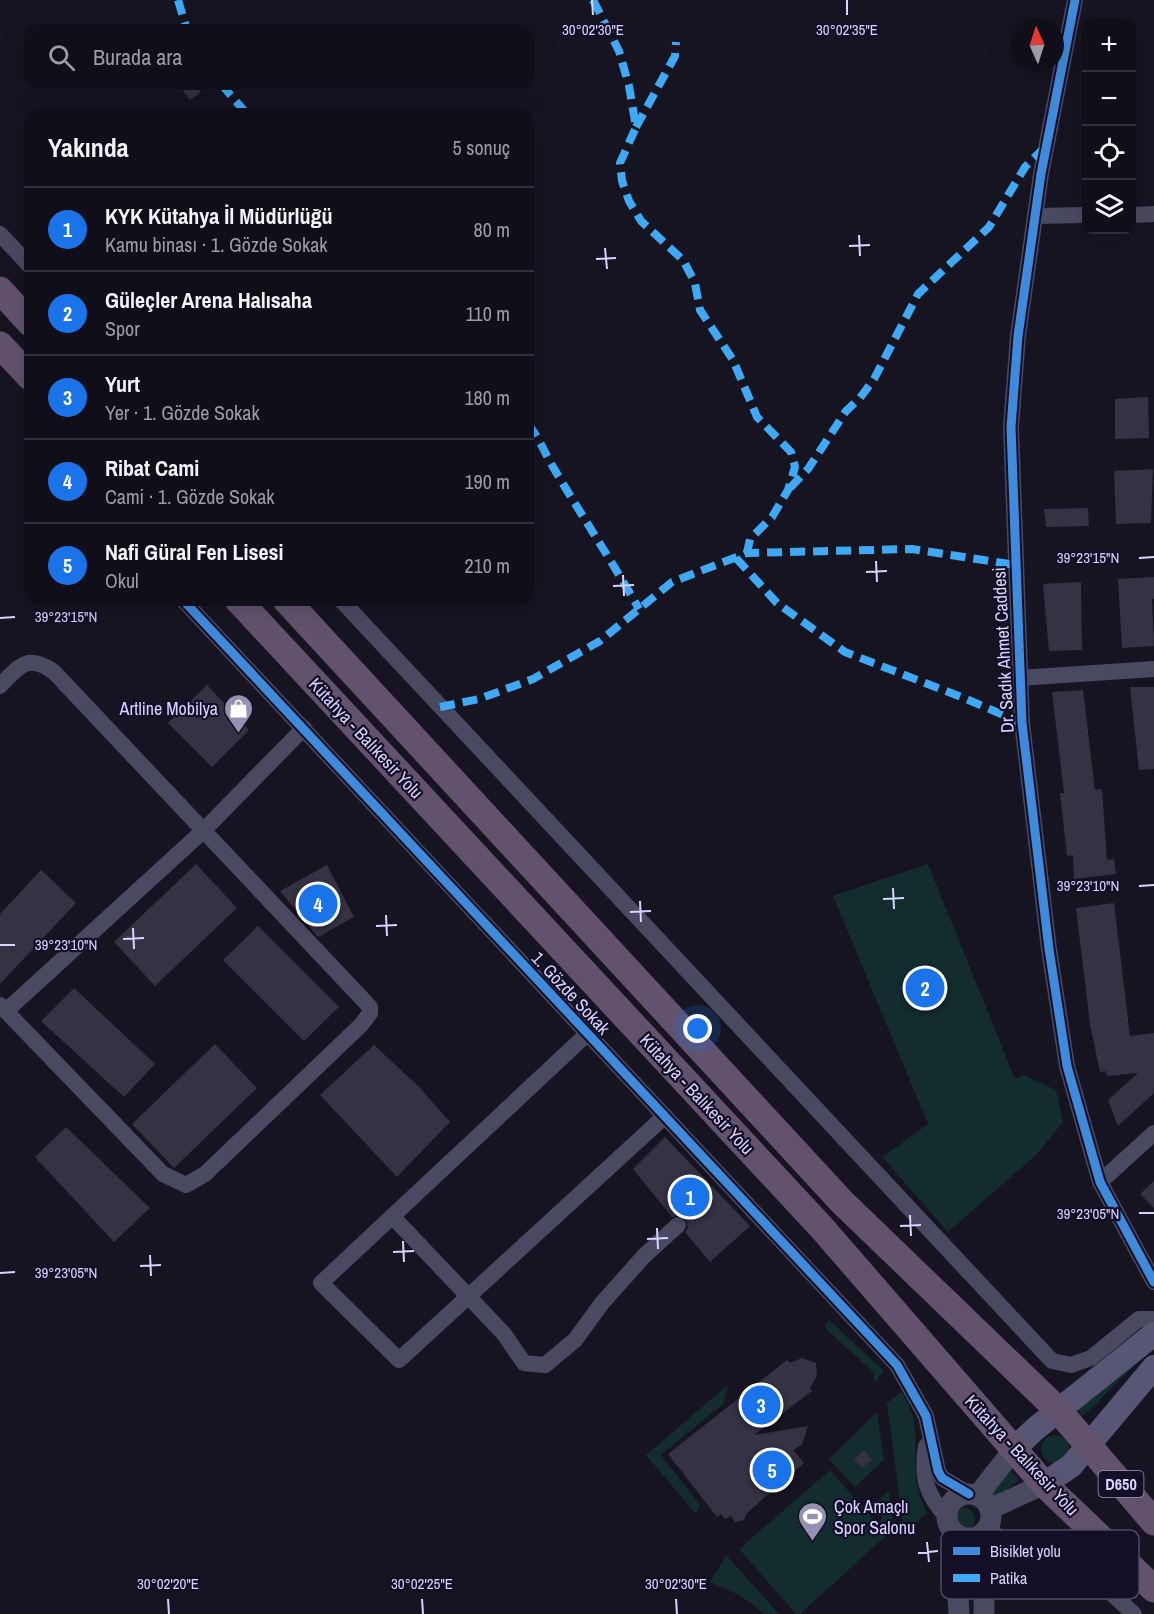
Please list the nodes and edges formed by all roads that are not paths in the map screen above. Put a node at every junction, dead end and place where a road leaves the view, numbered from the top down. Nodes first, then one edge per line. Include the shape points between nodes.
1 (1075, 0) edge
2 (1136, 214) edge
3 (1154, 214) edge
4 (1082, 215) edge
5 (1035, 216) junction
6 (0, 234) edge
7 (24, 260) edge
8 (0, 290) edge
9 (24, 316) edge
10 (0, 345) edge
11 (24, 371) edge
12 (189, 606) edge
13 (244, 606) edge
14 (292, 606) edge
15 (346, 606) edge
16 (1154, 669) edge
17 (1019, 678) junction
18 (0, 686) edge
19 (304, 728) junction
20 (203, 831) junction
21 (3, 1008) edge
22 (586, 1035) junction
23 (665, 1116) junction
24 (1154, 1134) edge
25 (1100, 1182) junction
26 (392, 1216) junction
27 (678, 1225) dead end
28 (1154, 1282) edge
29 (467, 1298) junction
30 (1154, 1319) edge
31 (1154, 1334) edge
32 (1154, 1367) edge
33 (1058, 1410) junction
34 (926, 1416) junction
35 (1089, 1445) junction
36 (1014, 1449) junction
37 (1044, 1484) junction
38 (982, 1511) junction
39 (1154, 1522) edge
40 (951, 1525) junction
41 (951, 1530) edge
42 (960, 1530) edge
43 (975, 1530) edge
44 (982, 1530) edge
45 (993, 1530) edge
46 (1092, 1530) edge
47 (1139, 1575) edge
48 (1154, 1589) edge
49 (958, 1599) edge
50 (984, 1599) edge
51 (1117, 1599) edge
52 (959, 1614) edge
53 (984, 1614) edge
54 (1134, 1614) edge

1 - 5 street, Dr. Sadık Ahmet Caddesi
2 - 3 street
4 - 5 street
5 - 17 street, Dr. Sadık Ahmet Caddesi via 1018,336 1011,427
6 - 7 street
8 - 9 highway
10 - 11 highway
12 - 19 street, 1. Gözde Sokak
13 - 36 highway, Kütahya - Balıkesir Yolu via 822,1228
14 - 33 highway, Kütahya - Balıkesir Yolu via 842,1202
15 - 30 street via 1052,1361 1071,1365 1091,1358 1139,1319
16 - 17 street
17 - 25 street, Dr. Sadık Ahmet Caddesi via 1049,949 1067,1066
18 - 20 street via 21,664 35,662 49,668
19 - 20 street
19 - 22 street, 1. Gözde Sokak
20 - 21 street
20 - 21 street via 370,1007 361,1025 205,1174 186,1185 163,1174
22 - 23 street, 1. Gözde Sokak
22 - 26 street
23 - 29 street
23 - 34 street, 1. Gözde Sokak via 897,1365
24 - 25 street
25 - 28 street, Dr. Sadık Ahmet Caddesi
26 - 29 street
26 - 29 street via 321,1283 399,1360
27 - 29 street via 644,1256 575,1340 545,1365 524,1363 504,1334
31 - 33 main road
32 - 35 main road
33 - 35 highway, Kütahya - Balıkesir Yolu
33 - 36 main road
34 - 38 street via 942,1478
34 - 40 street via 926,1486
35 - 37 main road via 1071,1466
35 - 39 highway, Kütahya - Balıkesir Yolu / D650
36 - 37 highway, Kütahya - Balıkesir Yolu
36 - 38 street
37 - 38 street
37 - 46 highway, Kütahya - Balıkesir Yolu
38 - 40 street via 955,1499 950,1505
38 - 43 street
38 - 44 street
38 - 45 street
40 - 41 street
40 - 42 street
47 - 48 highway, Kütahya - Balıkesir Yolu
49 - 52 street
50 - 53 street
51 - 54 street

